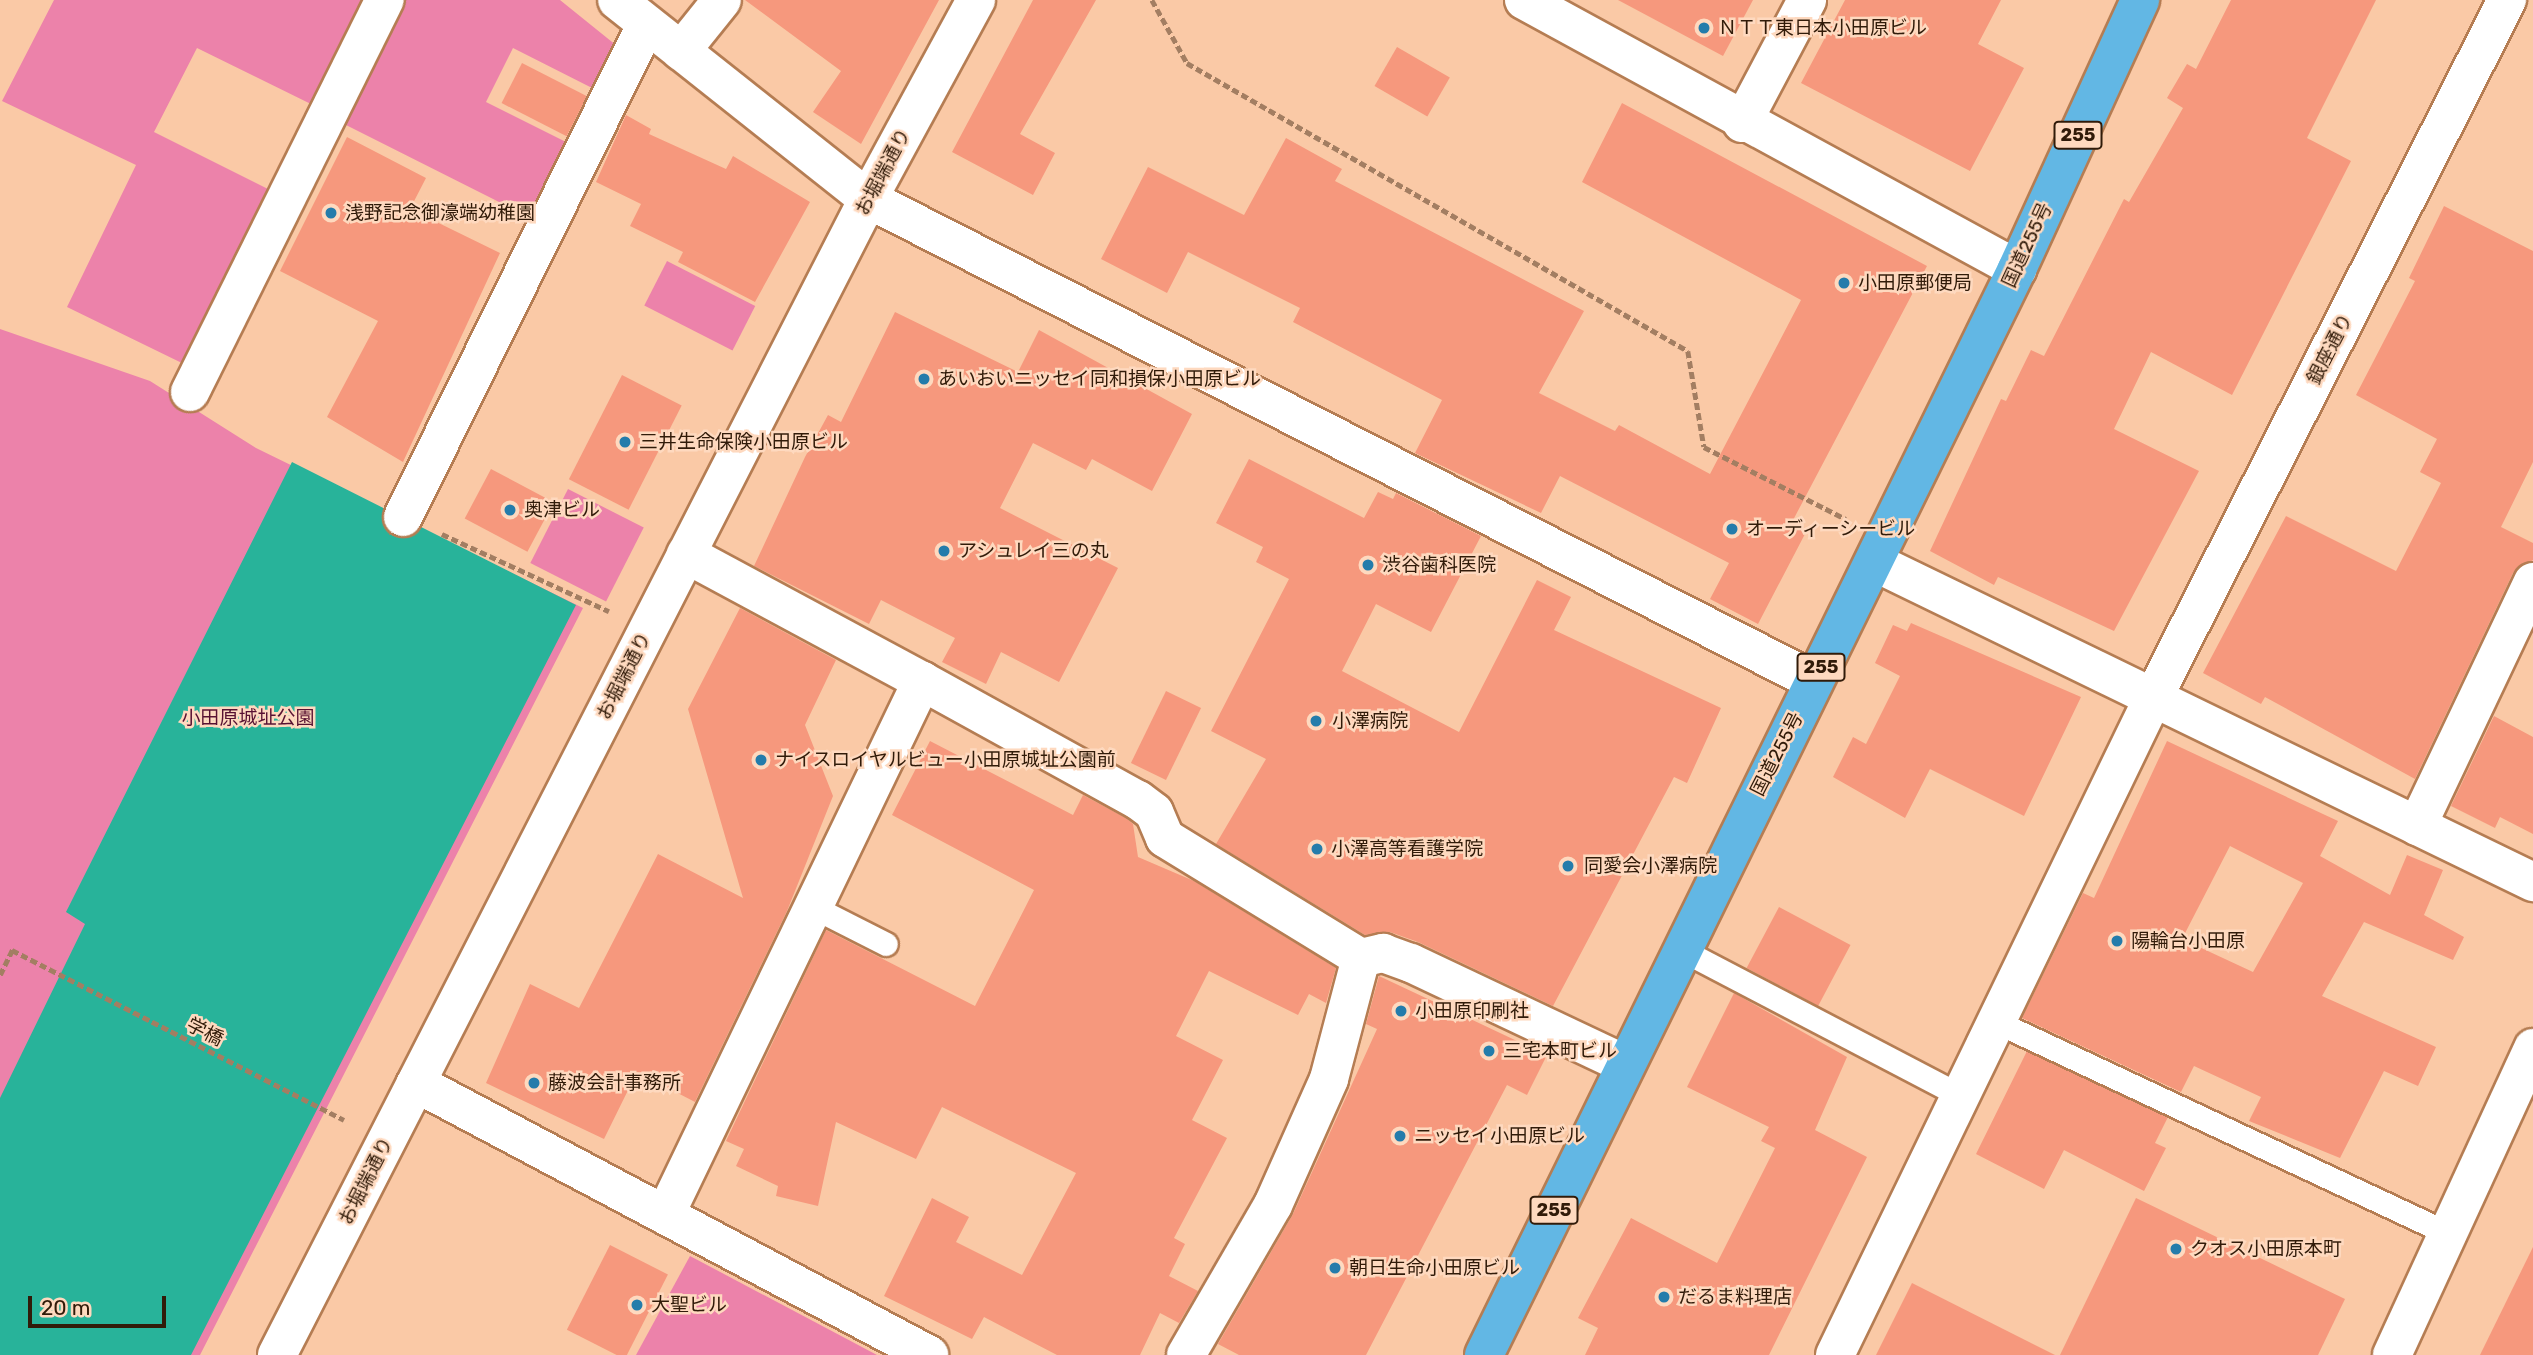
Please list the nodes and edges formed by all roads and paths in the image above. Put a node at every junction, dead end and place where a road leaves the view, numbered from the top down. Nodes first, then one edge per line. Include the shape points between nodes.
1 (385, 0) edge
2 (617, 0) edge
3 (722, 0) edge
4 (976, 0) edge
5 (1152, 0) edge
6 (1524, 0) edge
7 (1807, 0) edge
8 (2140, 0) edge
9 (2507, 0) edge
10 (646, 25) junction
11 (681, 51) junction
12 (1742, 123) junction
13 (868, 198) junction
14 (2017, 269) junction
15 (190, 393) dead end
16 (403, 516) joint
17 (1879, 550) junction
18 (687, 554) junction
19 (2533, 582) edge
20 (616, 615) dead end
21 (922, 681) junction
22 (1814, 681) junction
23 (2153, 698) junction
24 (2417, 825) junction
25 (2533, 882) edge
26 (817, 909) junction
27 (886, 944) dead end
28 (1680, 949) junction
29 (1361, 958) junction
30 (0, 975) edge
31 (1999, 1023) junction
32 (2533, 1048) edge
33 (1625, 1064) junction
34 (416, 1083) junction
35 (1962, 1097) junction
36 (344, 1120) dead end
37 (665, 1214) junction
38 (2446, 1232) junction
39 (281, 1354) edge
40 (929, 1355) edge
41 (1186, 1355) edge
42 (1484, 1355) edge
43 (1835, 1355) edge
44 (2392, 1355) edge

1 - 15 street
2 - 10 street
3 - 11 street
4 - 13 street, お堀端通り
5 - 17 path via 1187,63 1688,351 1704,447
6 - 12 street
7 - 12 street
8 - 14 highway, 国道255号 / 255
9 - 23 street, 銀座通り
10 - 11 street
10 - 16 street
11 - 13 street
12 - 14 street
13 - 18 street, お堀端通り
13 - 22 street
14 - 17 highway, 国道255号 / 255
16 - 20 path
17 - 22 highway, 国道255号 / 255
17 - 23 street
18 - 21 street
18 - 34 street, お堀端通り
19 - 24 street
21 - 26 street
21 - 29 street via 1138,800 1154,811 1165,838
22 - 28 highway, 国道255号 / 255
23 - 24 street
23 - 31 street, 銀座通り
24 - 25 street
26 - 27 lane
26 - 37 street
28 - 33 highway, 国道255号 / 255
28 - 35 lane
29 - 33 street via 1383,953 1411,963
29 - 41 street via 1318,1104 1273,1205
30 - 36 path, 学橋 via 12,950
31 - 35 street, 銀座通り
31 - 38 lane
32 - 38 street
33 - 42 highway, 国道255号 / 255
34 - 37 street
34 - 39 street, お堀端通り
35 - 43 street, 銀座通り
37 - 40 street
38 - 44 street

